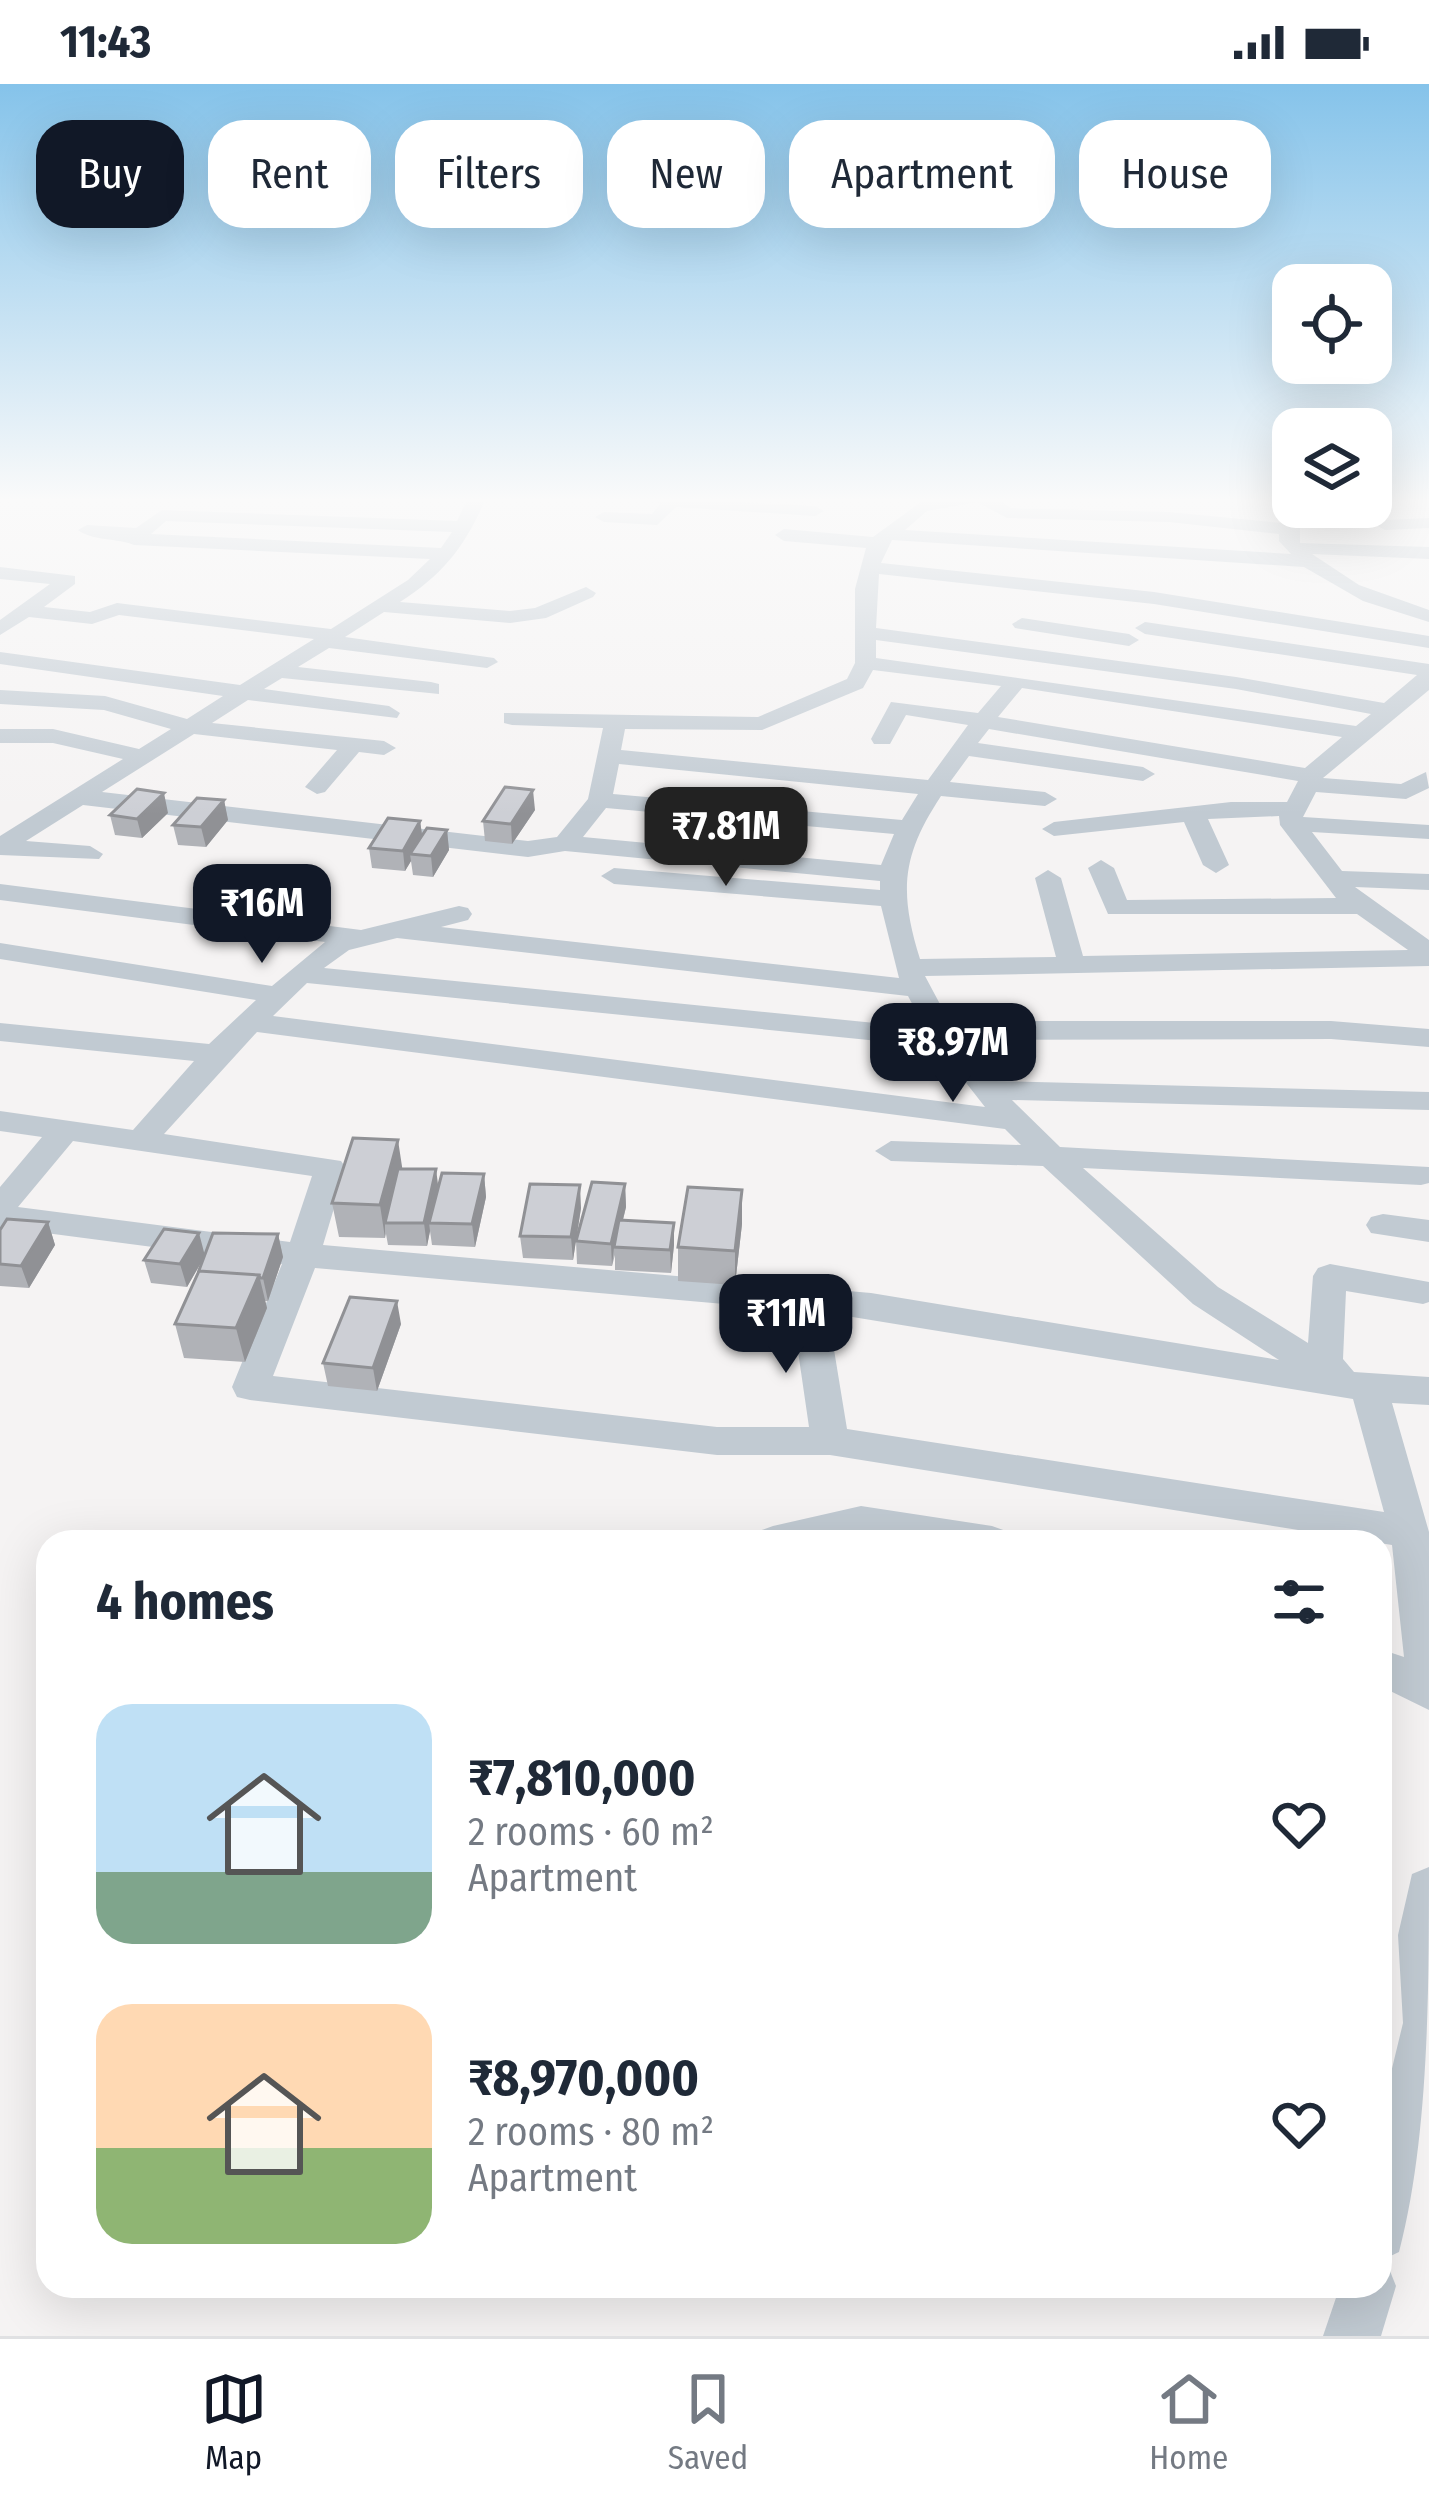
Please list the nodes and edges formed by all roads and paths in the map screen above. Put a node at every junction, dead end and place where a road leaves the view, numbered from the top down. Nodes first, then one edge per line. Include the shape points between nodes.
1 (385, 603) edge
2 (563, 603) edge
3 (866, 603) edge
4 (1155, 603) edge
5 (1200, 603) edge
6 (1206, 603) edge
7 (1282, 603) edge
8 (1382, 603) edge
9 (380, 606) junction
10 (1205, 606) junction
11 (1429, 616) edge
12 (10, 619) edge
13 (1022, 623) dead end
14 (1429, 626) edge
15 (863, 632) junction
16 (1137, 634) junction
17 (328, 638) junction
18 (1429, 642) edge
19 (0, 658) edge
20 (487, 662) dead end
21 (1096, 662) junction
22 (866, 663) junction
23 (277, 671) junction
24 (1429, 672) edge
25 (431, 688) dead end
26 (242, 693) junction
27 (1013, 695) junction
28 (0, 698) edge
29 (1389, 711) junction
30 (389, 713) dead end
31 (512, 718) dead end
32 (615, 723) junction
33 (190, 727) junction
34 (1360, 734) junction
35 (0, 736) edge
36 (882, 739) dead end
37 (352, 745) junction
38 (384, 748) dead end
39 (961, 748) junction
40 (1334, 754) junction
41 (608, 756) junction
42 (143, 757) junction
43 (1144, 774) dead end
44 (1428, 777) edge
45 (1310, 780) junction
46 (936, 786) junction
47 (317, 787) dead end
48 (79, 797) junction
49 (1045, 799) dead end
50 (600, 800) junction
51 (1193, 814) junction
52 (1294, 817) junction
53 (913, 828) junction
54 (1054, 829) dead end
55 (1429, 832) edge
56 (565, 843) junction
57 (90, 854) dead end
58 (1216, 865) dead end
59 (1101, 868) dead end
60 (614, 876) dead end
61 (1048, 878) dead end
62 (1335, 879) junction
63 (1429, 882) edge
64 (893, 886) junction
65 (0, 892) edge
66 (1363, 906) junction
67 (459, 914) dead end
68 (392, 929) junction
69 (360, 938) junction
70 (0, 951) edge
71 (1429, 955) edge
72 (1072, 965) junction
73 (300, 974) junction
74 (913, 979) junction
75 (278, 995) junction
76 (250, 1022) junction
77 (0, 1032) edge
78 (946, 1035) junction
79 (1429, 1038) edge
80 (216, 1054) junction
81 (984, 1090) junction
82 (1429, 1101) edge
83 (1013, 1120) junction
84 (0, 1121) edge
85 (64, 1130) junction
86 (141, 1141) junction
87 (891, 1151) dead end
88 (1049, 1155) junction
89 (1421, 1175) dead end
90 (0, 1212) edge
91 (1383, 1225) dead end
92 (1429, 1232) edge
93 (303, 1255) junction
94 (1423, 1292) dead end
95 (807, 1300) junction
96 (1324, 1366) junction
97 (1370, 1388) junction
98 (1429, 1391) edge
99 (830, 1441) junction
100 (843, 1530) edge
101 (913, 1530) edge
102 (1409, 1532) junction
103 (1392, 1672) edge
104 (1429, 1689) edge
105 (1427, 1912) edge
106 (1392, 2180) edge
107 (1364, 2298) edge
108 (1352, 2336) edge

1 - 9 street
2 - 9 street via 510,617
3 - 15 street
4 - 16 street
5 - 10 street
6 - 10 street
7 - 14 street
8 - 11 street
9 - 17 street
10 - 18 street
12 - 17 street via 92,618 116,609
13 - 16 street
15 - 21 street
15 - 22 street
16 - 21 street
16 - 24 street
17 - 20 street
17 - 23 street
19 - 26 street
21 - 27 street
21 - 29 street
22 - 27 street
22 - 32 street via 855,682 762,723
23 - 25 street
23 - 26 street
24 - 29 street
26 - 30 street
26 - 33 street
27 - 34 street
27 - 36 street via 899,707
27 - 39 street
27 - 40 street
27 - 45 street
28 - 33 street via 105,703
29 - 34 street
31 - 32 street
32 - 41 street
33 - 37 street
33 - 42 street
34 - 40 street
35 - 42 street via 53,736
37 - 38 street
37 - 47 street
39 - 43 street
39 - 46 street
40 - 45 street
41 - 46 street
41 - 50 street
42 - 48 street
44 - 45 street via 1406,792
45 - 52 street
46 - 49 street
46 - 53 street
48 - 56 street via 528,849
48 - 57 street via 0,847
50 - 53 street
50 - 56 street
51 - 52 street
51 - 54 street
51 - 58 street
52 - 55 street
52 - 62 street
53 - 64 street via 892,865
56 - 64 street
59 - 66 street via 1117,908
60 - 64 street
61 - 72 street
62 - 63 street
62 - 66 street
64 - 74 street
65 - 69 street
66 - 71 street
67 - 68 street
68 - 69 street
68 - 74 street
69 - 73 street
70 - 75 street
71 - 72 street
72 - 74 street
73 - 75 street
73 - 78 street
74 - 78 street
75 - 76 street
76 - 80 street
76 - 83 street
77 - 80 street
78 - 79 street via 1331,1030
78 - 81 street
80 - 86 street
81 - 82 street
81 - 83 street
83 - 88 street
84 - 85 street
85 - 86 street
85 - 90 street
86 - 93 street via 330,1168
87 - 88 street
88 - 89 street
88 - 96 street via 1191,1284 1260,1334
90 - 93 street
91 - 92 street
93 - 95 street
93 - 99 street via 250,1387 717,1441
94 - 96 street via 1330,1276
95 - 97 street
95 - 99 street
96 - 97 street
97 - 98 street
97 - 102 street
99 - 102 street
100 - 101 street via 861,1522
102 - 104 street
103 - 104 street
105 - 106 street via 1428,2023
107 - 108 street

